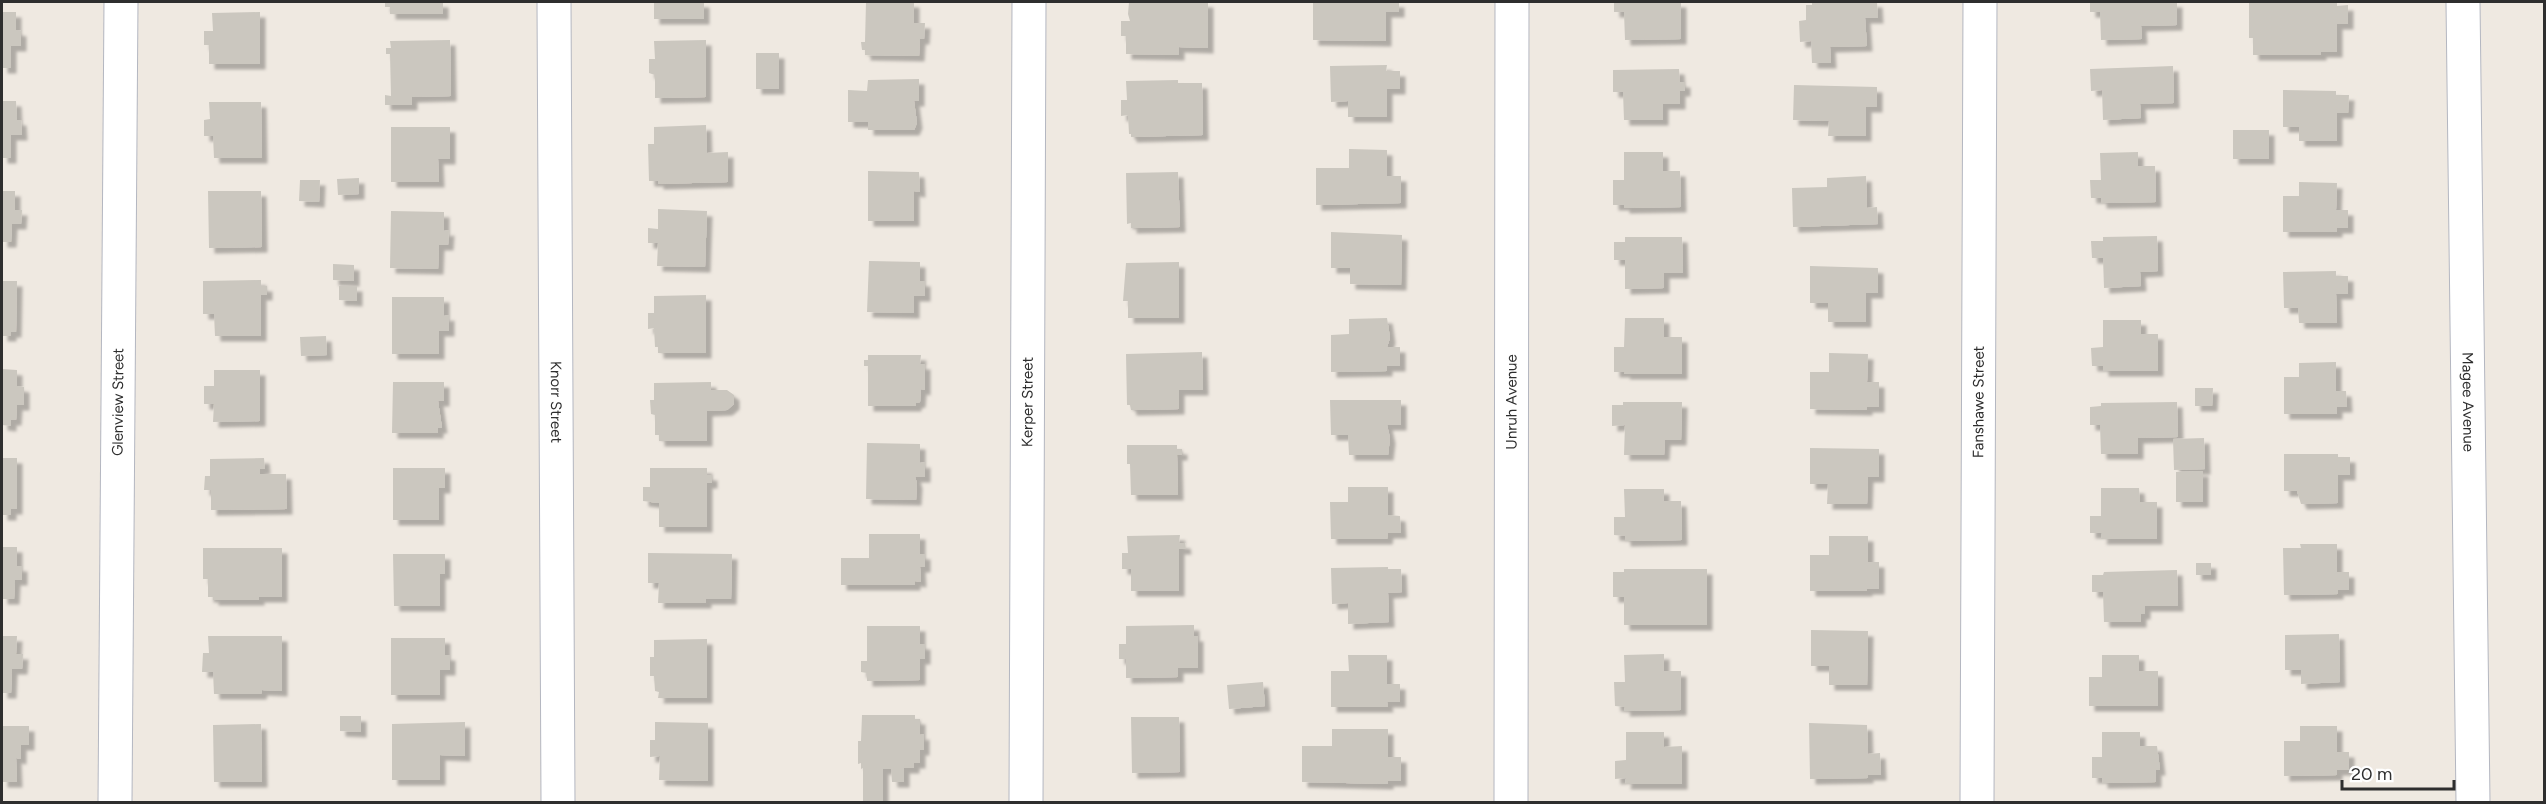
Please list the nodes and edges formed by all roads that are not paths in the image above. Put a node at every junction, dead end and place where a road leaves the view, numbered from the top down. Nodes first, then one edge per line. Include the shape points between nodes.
1 (121, 2) edge
2 (554, 2) edge
3 (1029, 2) edge
4 (1512, 2) edge
5 (1980, 2) edge
6 (2463, 2) edge
7 (115, 802) edge
8 (558, 802) edge
9 (1026, 802) edge
10 (1511, 802) edge
11 (1977, 802) edge
12 (2473, 802) edge

1 - 7 street, Glenview Street
2 - 8 street, Knorr Street
3 - 9 street, Kerper Street
4 - 10 street, Unruh Avenue
5 - 11 street, Fanshawe Street
6 - 12 street, Magee Avenue

